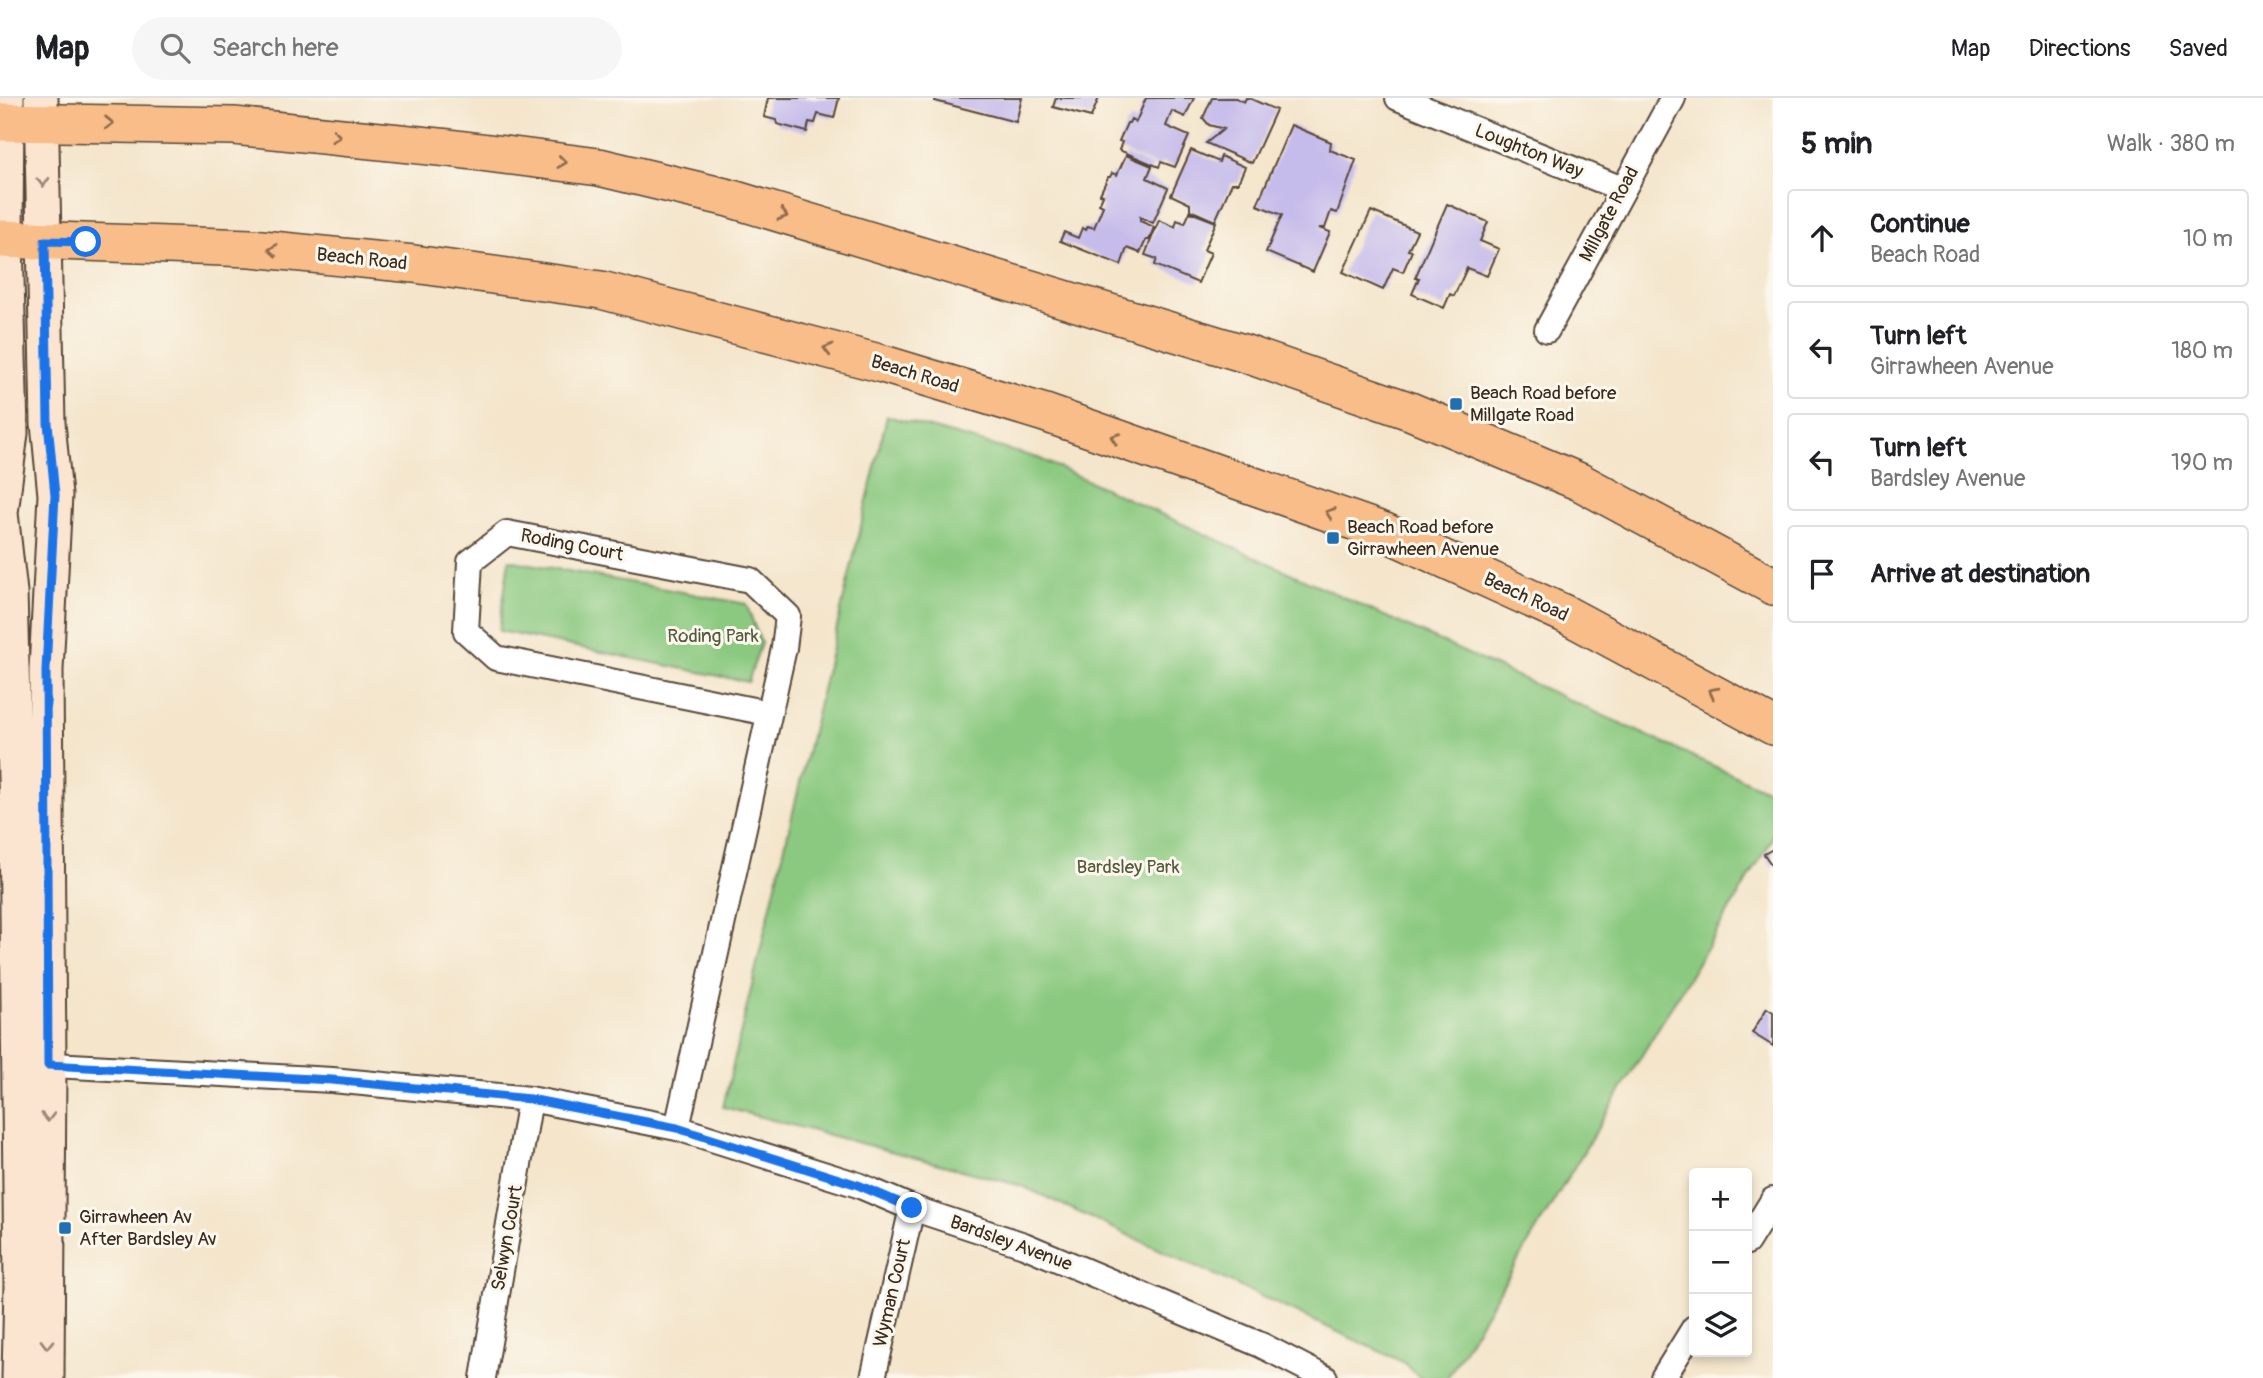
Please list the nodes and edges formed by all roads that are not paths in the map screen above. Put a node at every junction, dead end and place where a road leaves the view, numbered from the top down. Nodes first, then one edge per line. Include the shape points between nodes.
1 (1398, 98) edge
2 (1673, 98) edge
3 (19, 112) edge
4 (1622, 189) junction
5 (3, 239) edge
6 (45, 241) junction
7 (1547, 330) dead end
8 (1773, 586) edge
9 (6, 669) edge
10 (46, 670) junction
11 (768, 713) junction
12 (1773, 726) edge
13 (34, 1064) junction
14 (530, 1099) junction
15 (677, 1128) junction
16 (1773, 1200) edge
17 (912, 1208) junction
18 (1752, 1234) edge
19 (1689, 1336) edge
20 (19, 1378) edge
21 (47, 1378) edge
22 (483, 1378) edge
23 (873, 1378) edge
24 (1325, 1378) edge
25 (1663, 1378) edge

1 - 4 street, Loughton Way
2 - 4 street, Millgate Road
3 - 5 main road
3 -> 6 main road
3 -> 8 main road via 234,125 449,148 599,167 729,198 1246,354 1410,411 1580,482
4 - 7 street, Millgate Road
5 - 6 main road, Beach Road
5 - 9 main road via 10,433 1,513 10,592
6 - 10 main road via 48,423 55,495
12 -> 6 main road, Beach Road via 1564,614 1385,533 1045,414 883,364 601,290 414,264 251,248
9 - 10 street
9 - 13 main road
10 - 13 main road
11 - 11 street, Roding Court via 496,658 466,631 470,562 506,533 750,580 788,616
11 - 15 street, Roding Court
13 - 14 street, Bardsley Avenue via 332,1080
13 - 20 main road
13 -> 21 main road
14 - 15 street, Bardsley Avenue
14 - 22 street, Selwyn Court
15 - 17 street, Bardsley Avenue via 858,1185
16 - 18 street
17 - 23 street, Wyman Court
17 - 24 street, Bardsley Avenue via 1024,1245 1261,1345
19 - 25 street

